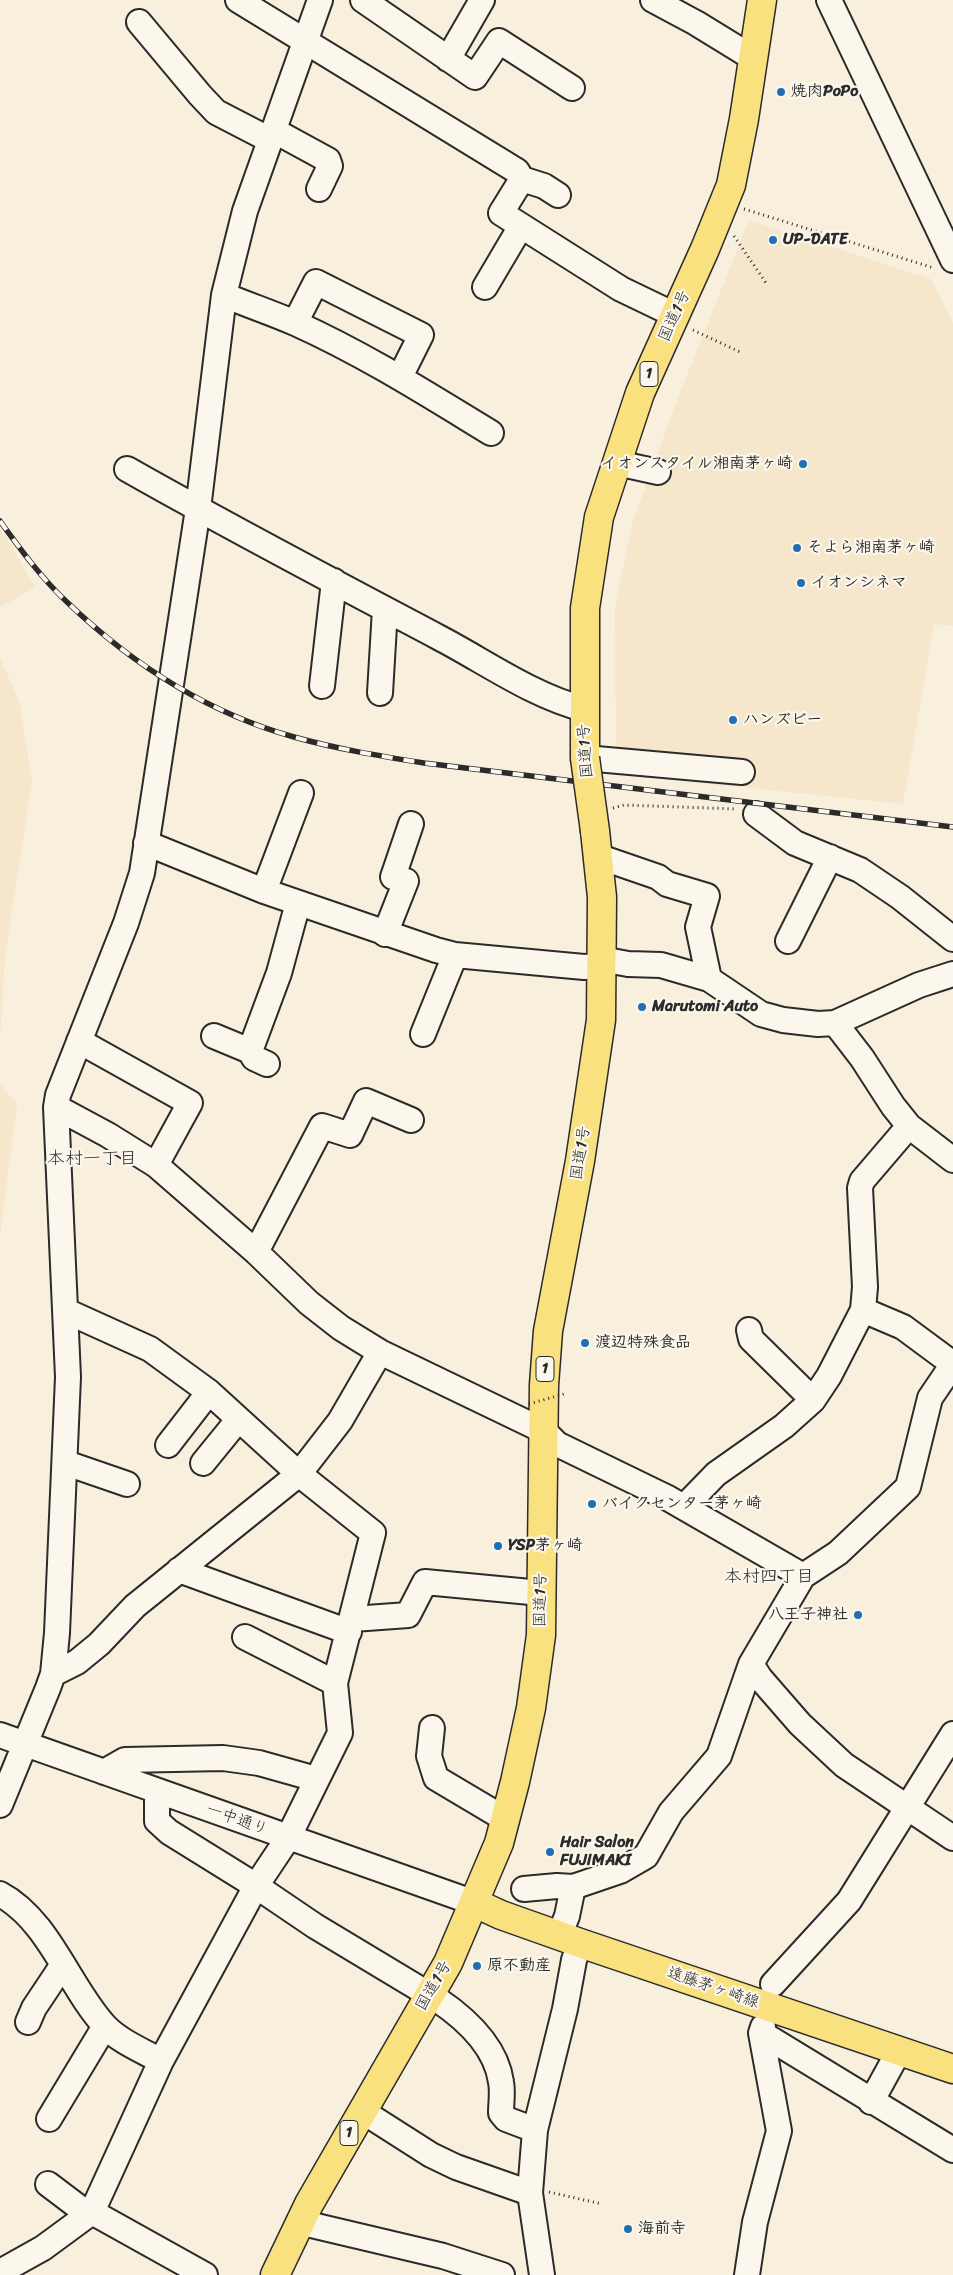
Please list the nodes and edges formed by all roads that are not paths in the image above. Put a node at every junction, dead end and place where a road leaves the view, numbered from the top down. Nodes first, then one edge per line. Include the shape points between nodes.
1 (238, 0) edge
2 (320, 0) edge
3 (363, 0) edge
4 (482, 0) edge
5 (652, 0) edge
6 (762, 0) edge
7 (829, 0) edge
8 (139, 22) dead end
9 (305, 42) junction
10 (448, 58) junction
11 (753, 58) junction
12 (572, 88) dead end
13 (272, 135) junction
14 (522, 179) junction
15 (319, 189) dead end
16 (558, 195) dead end
17 (521, 226) junction
18 (945, 265) edge
19 (485, 287) dead end
20 (224, 295) junction
21 (683, 322) junction
22 (295, 323) junction
23 (400, 377) junction
24 (490, 433) dead end
25 (617, 463) junction
26 (127, 469) dead end
27 (658, 472) dead end
28 (198, 509) junction
29 (334, 581) junction
30 (385, 609) junction
31 (322, 686) dead end
32 (380, 693) dead end
33 (584, 710) junction
34 (585, 758) junction
35 (742, 772) dead end
36 (300, 793) dead end
37 (756, 814) road end
38 (411, 824) dead end
39 (599, 833) junction
40 (146, 843) junction
41 (830, 857) junction
42 (264, 891) junction
43 (298, 903) junction
44 (386, 934) junction
45 (953, 939) edge
46 (788, 941) dead end
47 (455, 955) junction
48 (602, 962) junction
49 (953, 974) edge
50 (709, 979) junction
51 (836, 1023) junction
52 (423, 1034) dead end
53 (214, 1036) dead end
54 (79, 1041) junction
55 (56, 1107) junction
56 (411, 1120) dead end
57 (909, 1126) junction
58 (953, 1160) edge
59 (156, 1165) junction
60 (256, 1252) junction
61 (863, 1310) junction
62 (66, 1311) junction
63 (749, 1330) dead end
64 (380, 1352) junction
65 (953, 1364) edge
66 (209, 1392) junction
67 (813, 1400) junction
68 (238, 1420) junction
69 (544, 1431) junction
70 (168, 1445) dead end
71 (66, 1463) junction
72 (203, 1463) dead end
73 (299, 1474) junction
74 (127, 1484) dead end
75 (684, 1507) junction
76 (179, 1570) junction
77 (803, 1576) junction
78 (541, 1593) junction
79 (351, 1626) junction
80 (245, 1637) dead end
81 (751, 1664) junction
82 (53, 1674) junction
83 (335, 1683) junction
84 (432, 1728) dead end
85 (953, 1734) edge
86 (0, 1735) edge
87 (24, 1744) junction
88 (104, 1772) junction
89 (316, 1779) junction
90 (157, 1791) junction
91 (0, 1805) edge
92 (908, 1808) junction
93 (505, 1819) junction
94 (288, 1838) junction
95 (953, 1838) edge
96 (256, 1886) junction
97 (573, 1887) junction
98 (524, 1889) dead end
99 (0, 1894) edge
100 (475, 1903) junction
101 (570, 1939) junction
102 (62, 1966) junction
103 (773, 1984) dead end
104 (429, 1995) junction
105 (28, 2022) dead end
106 (106, 2026) junction
107 (899, 2051) junction
108 (161, 2061) junction
109 (953, 2069) edge
110 (871, 2102) junction
111 (362, 2111) junction
112 (49, 2119) dead end
113 (535, 2130) junction
114 (953, 2150) edge
115 (48, 2184) dead end
116 (530, 2190) junction
117 (90, 2213) junction
118 (299, 2222) junction
119 (2, 2269) edge
120 (205, 2275) edge
121 (275, 2275) edge
122 (500, 2275) edge
123 (542, 2275) edge
124 (747, 2275) edge

1 - 9 street
2 - 9 street
3 - 10 street
4 - 10 street
5 - 11 street
6 - 11 main road, 国道1号 / 1
7 - 18 street
8 - 13 street via 216,112
9 - 13 street
9 - 14 street via 517,171
10 - 12 street via 475,77 499,41
11 - 21 main road, 国道1号 / 1 via 731,184 705,249
13 - 15 street via 328,160 330,166
13 - 20 street via 245,211
14 - 16 street via 544,186
14 - 17 street via 501,213
17 - 19 street
17 - 21 street via 621,289
20 - 22 street
20 - 28 street
21 - 25 main road, 国道1号 / 1 via 640,393
22 - 23 street
22 - 23 street via 316,282 421,335
23 - 24 street
25 - 27 street
25 - 33 main road, 国道1号 / 1 via 599,517 585,608
26 - 28 street
28 - 29 street
28 - 40 street
29 - 30 street
29 - 31 street
30 - 32 street
30 - 33 street via 521,683
33 - 34 main road, 国道1号 / 1
34 - 35 street
34 - 39 main road, 国道1号 / 1, bridge
36 - 42 street
37 - 41 street via 795,844
38 - 44 street via 392,877 406,881
39 - 48 main road, 国道1号 / 1
39 - 50 street via 667,884 707,896 698,927
40 - 42 street
40 - 54 street via 142,873 126,923
41 - 45 street via 860,870
41 - 46 street
42 - 43 street
43 - 44 street
43 - 53 street via 259,1057
44 - 47 street
47 - 48 street via 584,967
47 - 52 street
48 - 50 street via 661,965
48 - 69 main road, 国道1号 / 1 via 601,1020 580,1161 548,1330
49 - 51 street via 919,985
50 - 51 street via 761,1014 810,1023
51 - 57 street
54 - 55 street
54 - 59 street via 190,1103
55 - 59 street
55 - 62 street
56 - 60 street via 366,1101 350,1135 322,1126
57 - 58 street
57 - 61 street via 860,1188 865,1287
59 - 60 street
60 - 64 street via 341,1328
61 - 65 street via 903,1327
61 - 67 street
62 - 66 street via 150,1349
62 - 71 street
63 - 67 street via 751,1339
64 - 69 street
64 - 73 street via 340,1421
65 - 77 street via 930,1398 908,1487 838,1553
66 - 68 street
66 - 70 street
67 - 75 street via 784,1426 716,1474
68 - 72 street
68 - 73 street
69 - 75 street via 557,1444
69 - 78 main road, 国道1号 / 1
71 - 74 street
71 - 82 street
73 - 76 street
73 - 79 street via 373,1533
75 - 77 street
76 - 79 street
76 - 82 street via 135,1606 99,1644
77 - 81 street
78 - 79 street via 425,1582 408,1615
78 - 93 main road, 国道1号 / 1 via 540,1635 531,1708
79 - 83 street
80 - 83 street
81 - 92 street via 800,1724 844,1765
81 - 97 street via 719,1756 671,1812 646,1856 620,1871
82 - 87 street
83 - 89 street via 340,1732
84 - 93 street via 429,1756 436,1778
85 - 92 street
86 - 87 street, 一中通り
87 - 88 street, 一中通り
87 - 91 street
88 - 89 street via 125,1760 223,1758 259,1763
88 - 90 street, 一中通り
89 - 94 street
90 - 94 street, 一中通り
90 - 96 street via 157,1821 169,1832
92 - 95 street
92 - 103 street via 849,1901
93 - 100 main road, 国道1号 / 1
94 - 96 street
94 - 100 street, 一中通り
96 - 104 street
96 - 108 street
97 - 98 street
97 - 101 street via 567,1916
99 - 102 street via 28,1916 45,1936
100 - 101 main road, 遠藤茅ヶ崎線
100 - 104 main road, 国道1号 / 1 via 448,1963
101 - 107 main road, 遠藤茅ヶ崎線
101 - 113 street via 574,1960
102 - 105 street
102 - 106 street
104 - 111 main road, 国道1号 / 1
104 - 113 street via 476,2031 496,2062 501,2082 501,2113 506,2119
106 - 108 street
106 - 112 street
107 - 109 main road, 遠藤茅ヶ崎線
107 - 110 street
108 - 117 street
110 - 114 street
110 - 124 street via 762,2030 778,2131 755,2222
111 - 116 street via 456,2168
111 - 118 main road, 国道1号 / 1
113 - 116 street
115 - 117 street
116 - 123 street
117 - 119 street via 43,2248
117 - 120 street
118 - 121 main road, 国道1号 / 1
118 - 122 street via 443,2256

